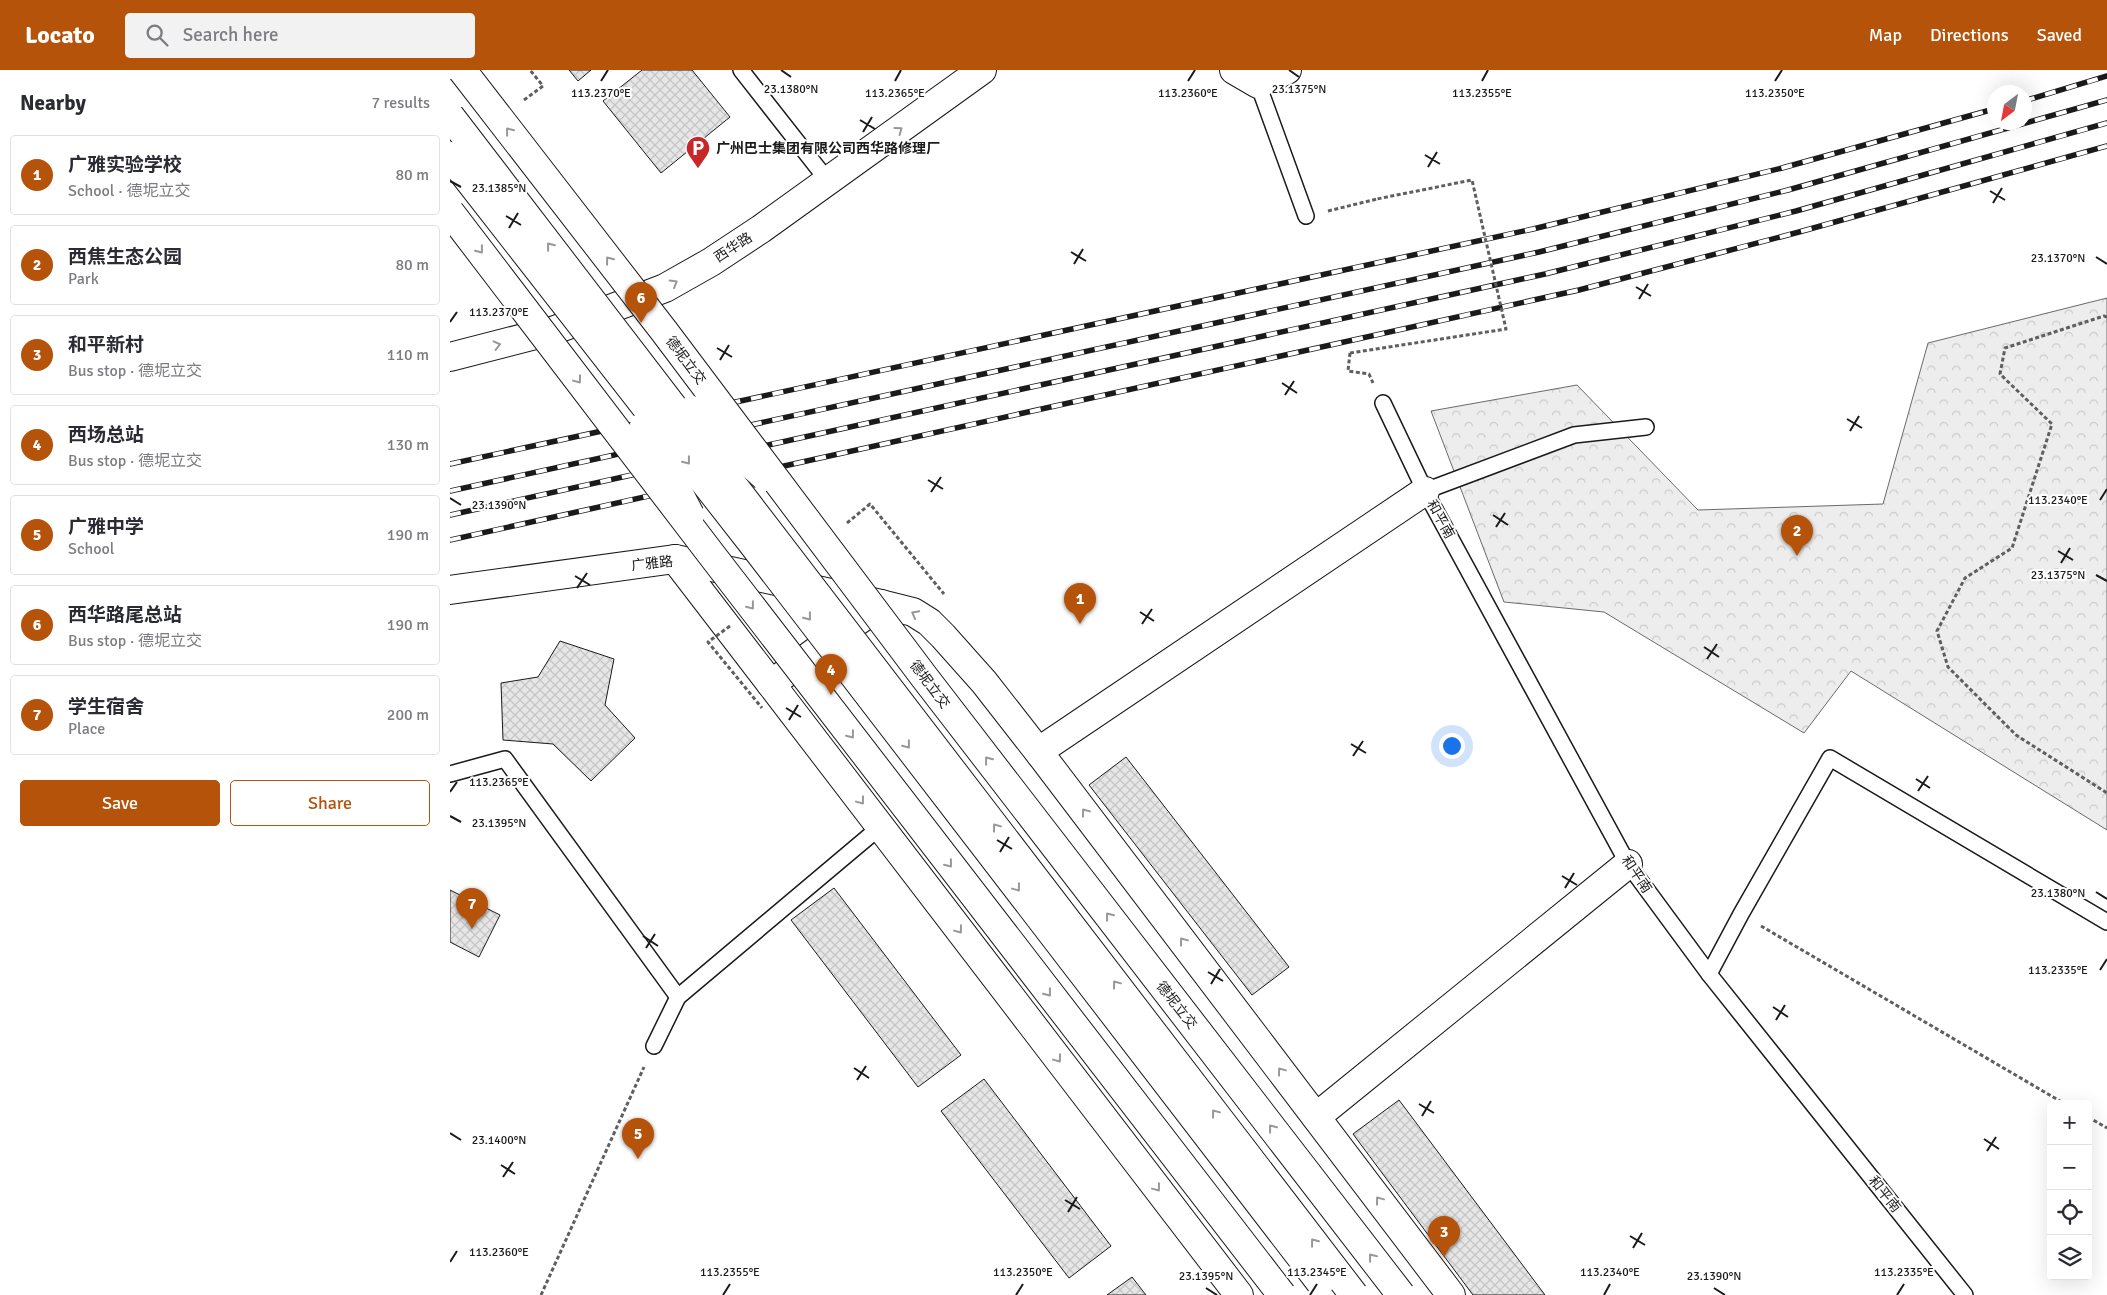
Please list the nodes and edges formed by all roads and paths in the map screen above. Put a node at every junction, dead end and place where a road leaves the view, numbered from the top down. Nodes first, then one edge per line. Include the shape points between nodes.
1 (462, 70) edge
2 (530, 70) edge
3 (741, 70) edge
4 (982, 70) edge
5 (1234, 70) edge
6 (1287, 70) edge
7 (1258, 84) junction
8 (521, 102) dead end
9 (450, 116) edge
10 (450, 156) edge
11 (828, 181) junction
12 (450, 212) edge
13 (1306, 216) joint
14 (2107, 317) edge
15 (664, 331) junction
16 (450, 357) edge
17 (623, 361) junction
18 (1383, 404) joint
19 (1646, 427) dead end
20 (717, 433) junction
21 (1425, 490) junction
22 (797, 508) junction
23 (842, 526) dead end
24 (768, 530) junction
25 (710, 554) junction
26 (675, 559) junction
27 (450, 590) edge
28 (946, 596) dead end
29 (881, 604) junction
30 (732, 624) dead end
31 (767, 696) junction
32 (1041, 755) junction
33 (450, 774) edge
34 (2107, 793) edge
35 (880, 827) junction
36 (1628, 864) junction
37 (1741, 914) junction
38 (2107, 922) edge
39 (1709, 974) junction
40 (678, 997) junction
41 (654, 1046) joint
42 (2058, 1100) edge
43 (1316, 1117) junction
44 (2092, 1119) edge
45 (2107, 1128) edge
46 (541, 1295) edge
47 (1239, 1295) edge
48 (1282, 1295) edge
49 (1330, 1295) edge
50 (1354, 1295) edge
51 (1402, 1295) edge
52 (1451, 1295) edge
53 (1965, 1295) edge

15 -> 1 main road, 德坭立交, bridge
2 - 8 path via 543,86
3 - 11 lane
11 -> 4 main road, 西华路
5 - 7 main road
6 - 7 main road
7 - 13 lane
17 -> 9 main road, bridge
10 - 17 main road, bridge
16 -> 11 main road, 西华路 via 555,330 664,288 711,262
12 -> 25 main road, bridge
13 - 18 path, bridge via 1472,180 1506,329 1350,353 1348,371 1369,374
14 - 34 path via 2006,348 2000,374 2052,424 2012,548 1965,578 1937,631 1948,666 2016,735
15 - 20 main road, bridge
15 - 22 main road, 德坭立交, bridge
17 - 20 main road, bridge
17 - 24 main road, bridge
17 - 25 main road, bridge
17 -> 49 main road, bridge via 752,543
18 - 21 lane, 和平南
19 - 21 lane via 1574,435
20 - 22 main road, bridge
20 - 24 main road, bridge
21 - 32 main road via 1045,747
21 - 36 lane, 和平南
51 -> 22 main road, 德坭立交, bridge
23 - 28 path via 870,504
50 -> 24 main road, bridge
25 -> 48 main road, bridge
26 - 27 main road, 广雅路
26 - 29 main road, 广雅路
26 - 31 main road
29 - 31 main road
32 -> 29 main road, 广雅路 via 944,636 912,612
30 - 31 path, bridge via 708,642
31 -> 35 main road
43 -> 32 main road, 广雅路
33 - 40 lane via 506,759
35 - 40 lane
35 -> 47 main road
36 - 39 lane, 和平南
36 - 43 main road
37 - 38 lane via 1830,758
37 - 39 lane
37 - 42 path
39 - 53 lane, 和平南
40 - 41 lane
41 - 46 path
52 -> 43 main road, 广雅路
44 - 45 path

